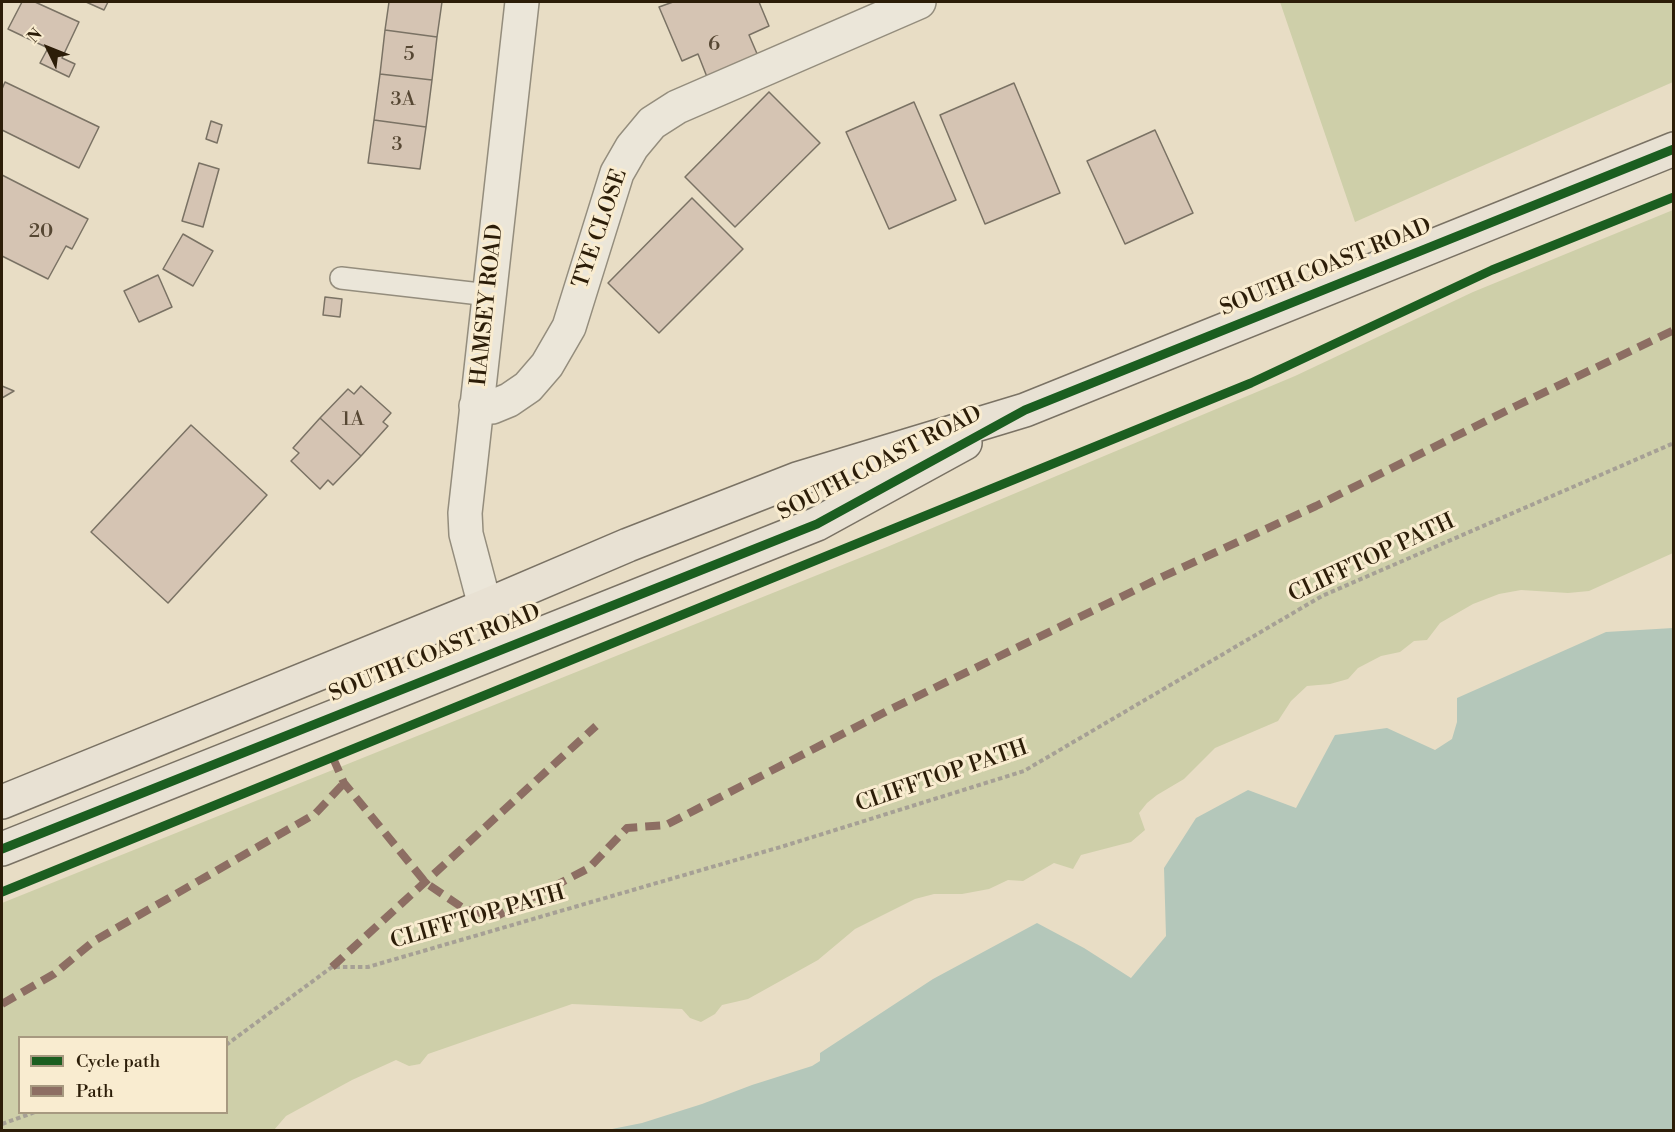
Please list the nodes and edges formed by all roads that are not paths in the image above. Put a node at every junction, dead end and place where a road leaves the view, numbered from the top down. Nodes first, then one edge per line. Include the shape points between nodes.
1 (522, 2) edge
2 (919, 2) edge
3 (1674, 149) edge
4 (342, 278) dead end
5 (489, 295) junction
6 (476, 406) junction
7 (1025, 410) junction
8 (485, 606) junction
9 (2, 802) edge
10 (2, 849) edge

1 - 5 street, HAMSEY ROAD
2 - 6 street, TYE CLOSE via 677,107 652,123 617,173 568,327 547,365 528,387 508,400 492,407
3 - 7 main road, SOUTH COAST ROAD
4 - 5 lane
5 - 6 street, HAMSEY ROAD
6 - 8 street, HAMSEY ROAD via 465,524
7 - 8 main road, SOUTH COAST ROAD via 797,479
7 - 10 main road, SOUTH COAST ROAD via 817,524
8 - 9 main road, SOUTH COAST ROAD

